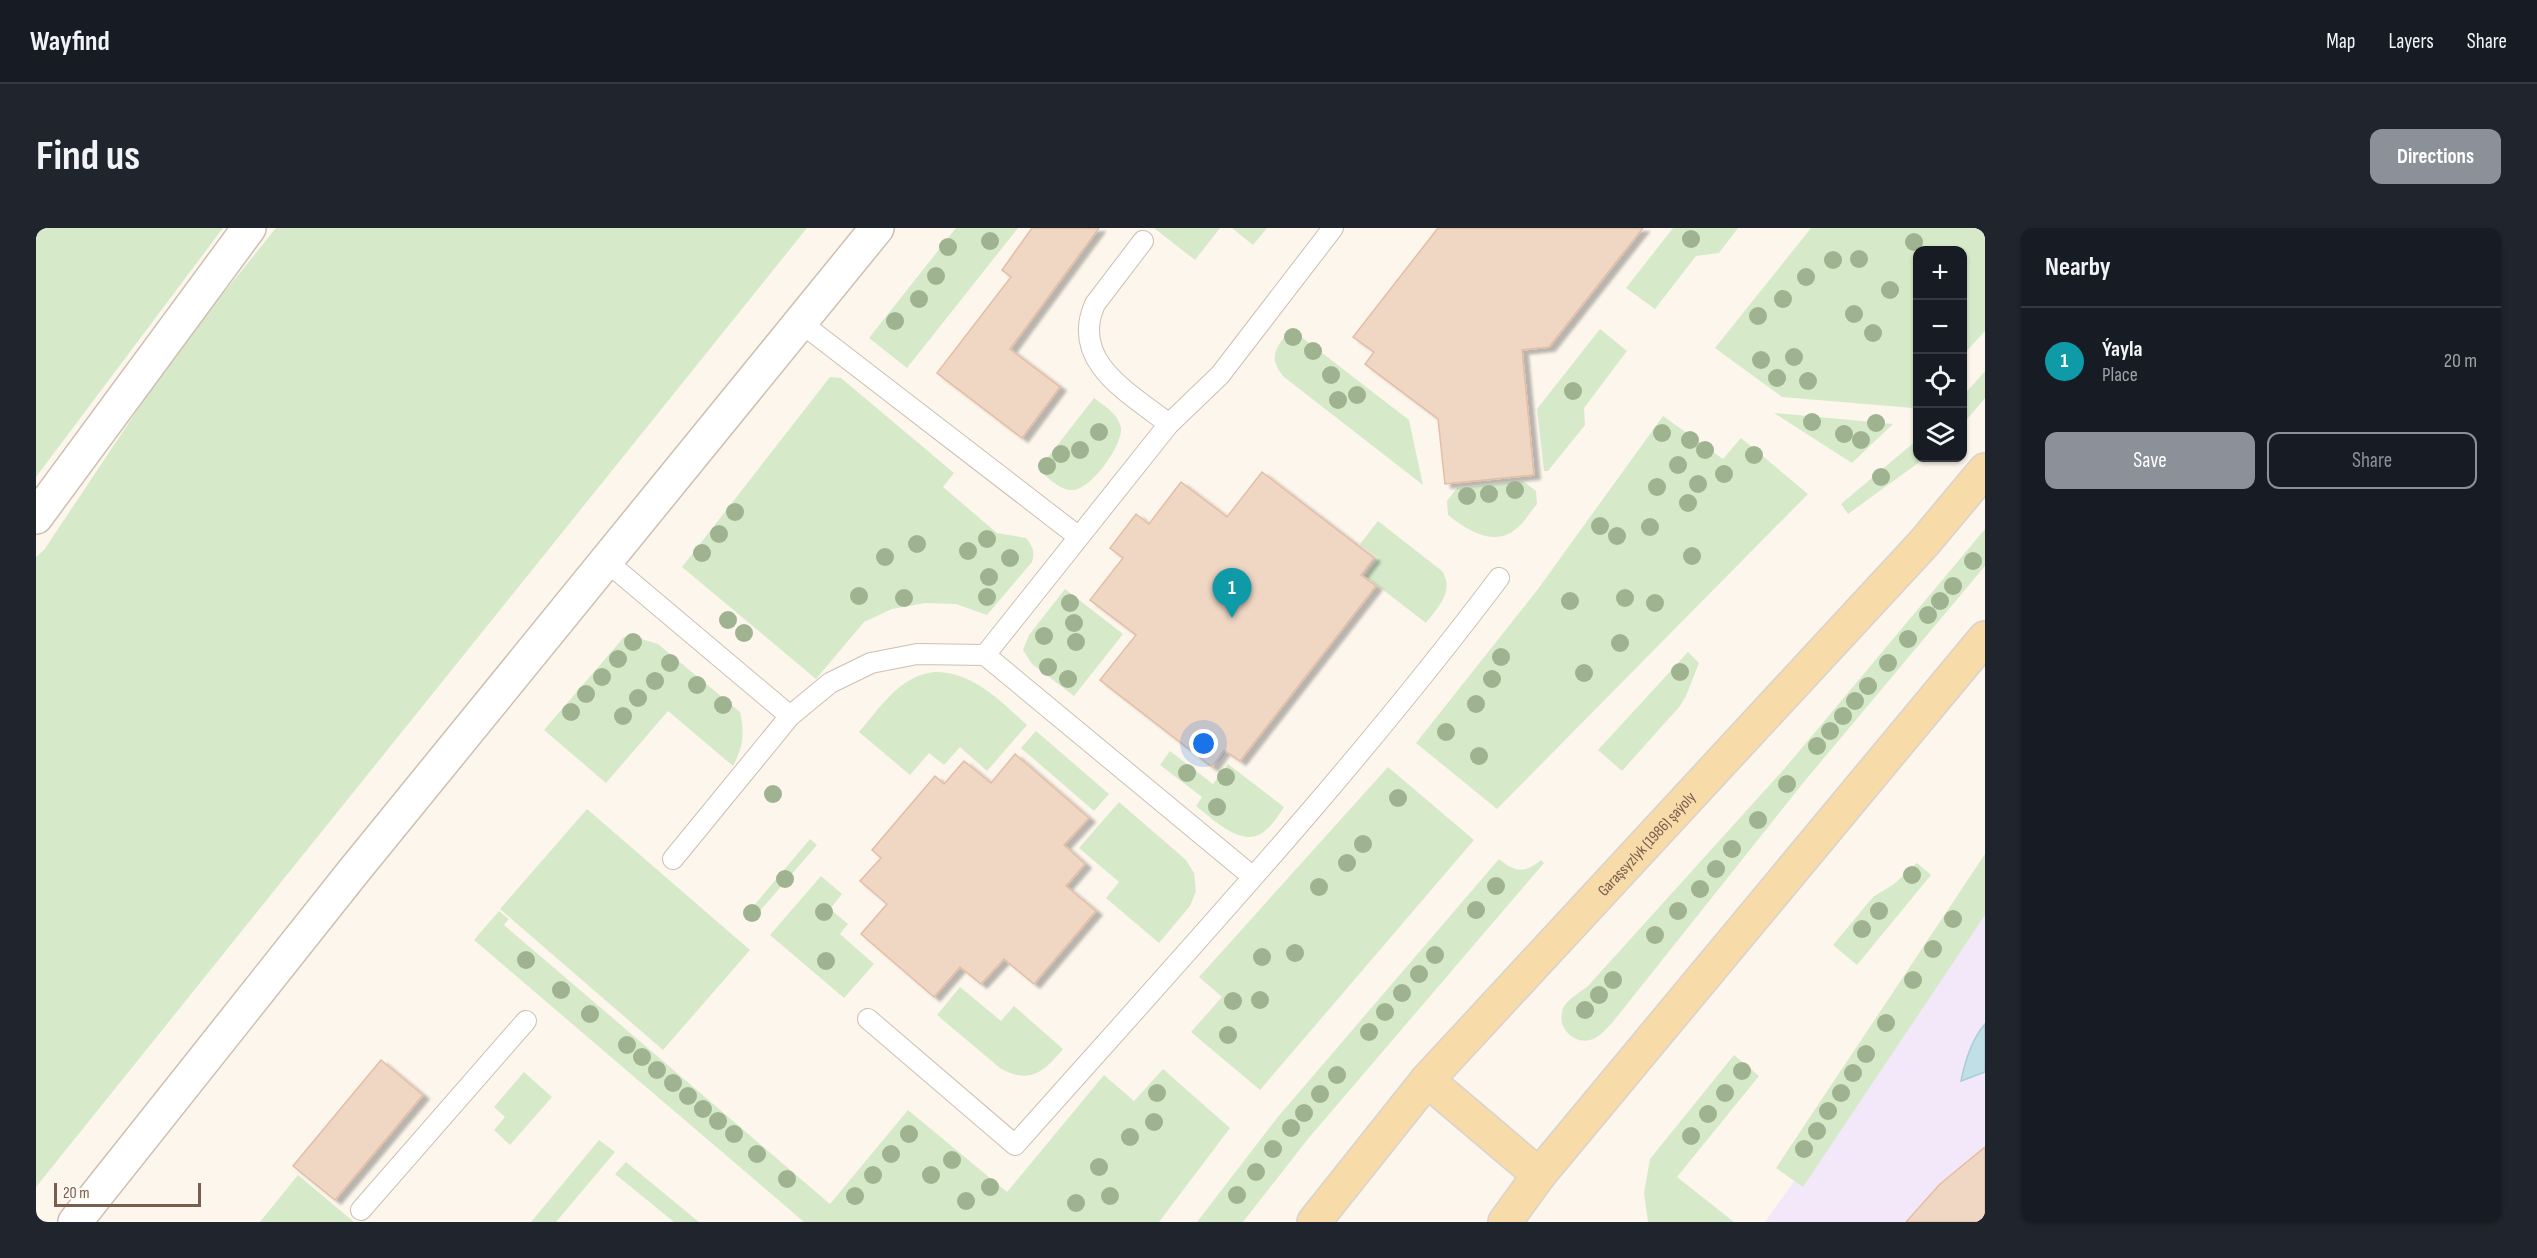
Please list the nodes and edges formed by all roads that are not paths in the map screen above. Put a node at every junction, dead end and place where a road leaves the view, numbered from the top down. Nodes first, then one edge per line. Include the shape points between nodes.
1 (249, 228) edge
2 (876, 228) edge
3 (1333, 228) edge
4 (1143, 241) dead end
5 (800, 322) junction
6 (1169, 424) junction
7 (1985, 471) edge
8 (36, 517) edge
9 (1079, 537) junction
10 (606, 561) junction
11 (1499, 578) dead end
12 (1985, 638) edge
13 (985, 655) junction
14 (790, 716) junction
15 (673, 859) dead end
16 (1253, 877) junction
17 (868, 1019) dead end
18 (526, 1021) dead end
19 (1426, 1080) junction
20 (1539, 1175) junction
21 (361, 1210) dead end
22 (75, 1222) edge
23 (1314, 1222) edge
24 (1505, 1222) edge

1 - 8 street
2 - 5 street
3 - 6 lane via 1220,375
4 - 6 lane via 1095,304 1090,316 1090,343 1101,369
5 - 9 lane
5 - 10 street
6 - 9 lane
7 - 19 main road, Garaşsyzlyk (1986) şaýoly via 1907,561
9 - 13 lane
10 - 14 lane
10 - 22 street via 352,872
11 - 16 lane via 1434,664
12 - 20 main road
13 - 14 lane via 917,654 871,663 830,683
13 - 16 lane
14 - 15 lane
16 - 17 lane via 1015,1145
18 - 21 lane
19 - 20 main road
19 - 23 main road, Garaşsyzlyk (1986) şaýoly
20 - 24 main road

